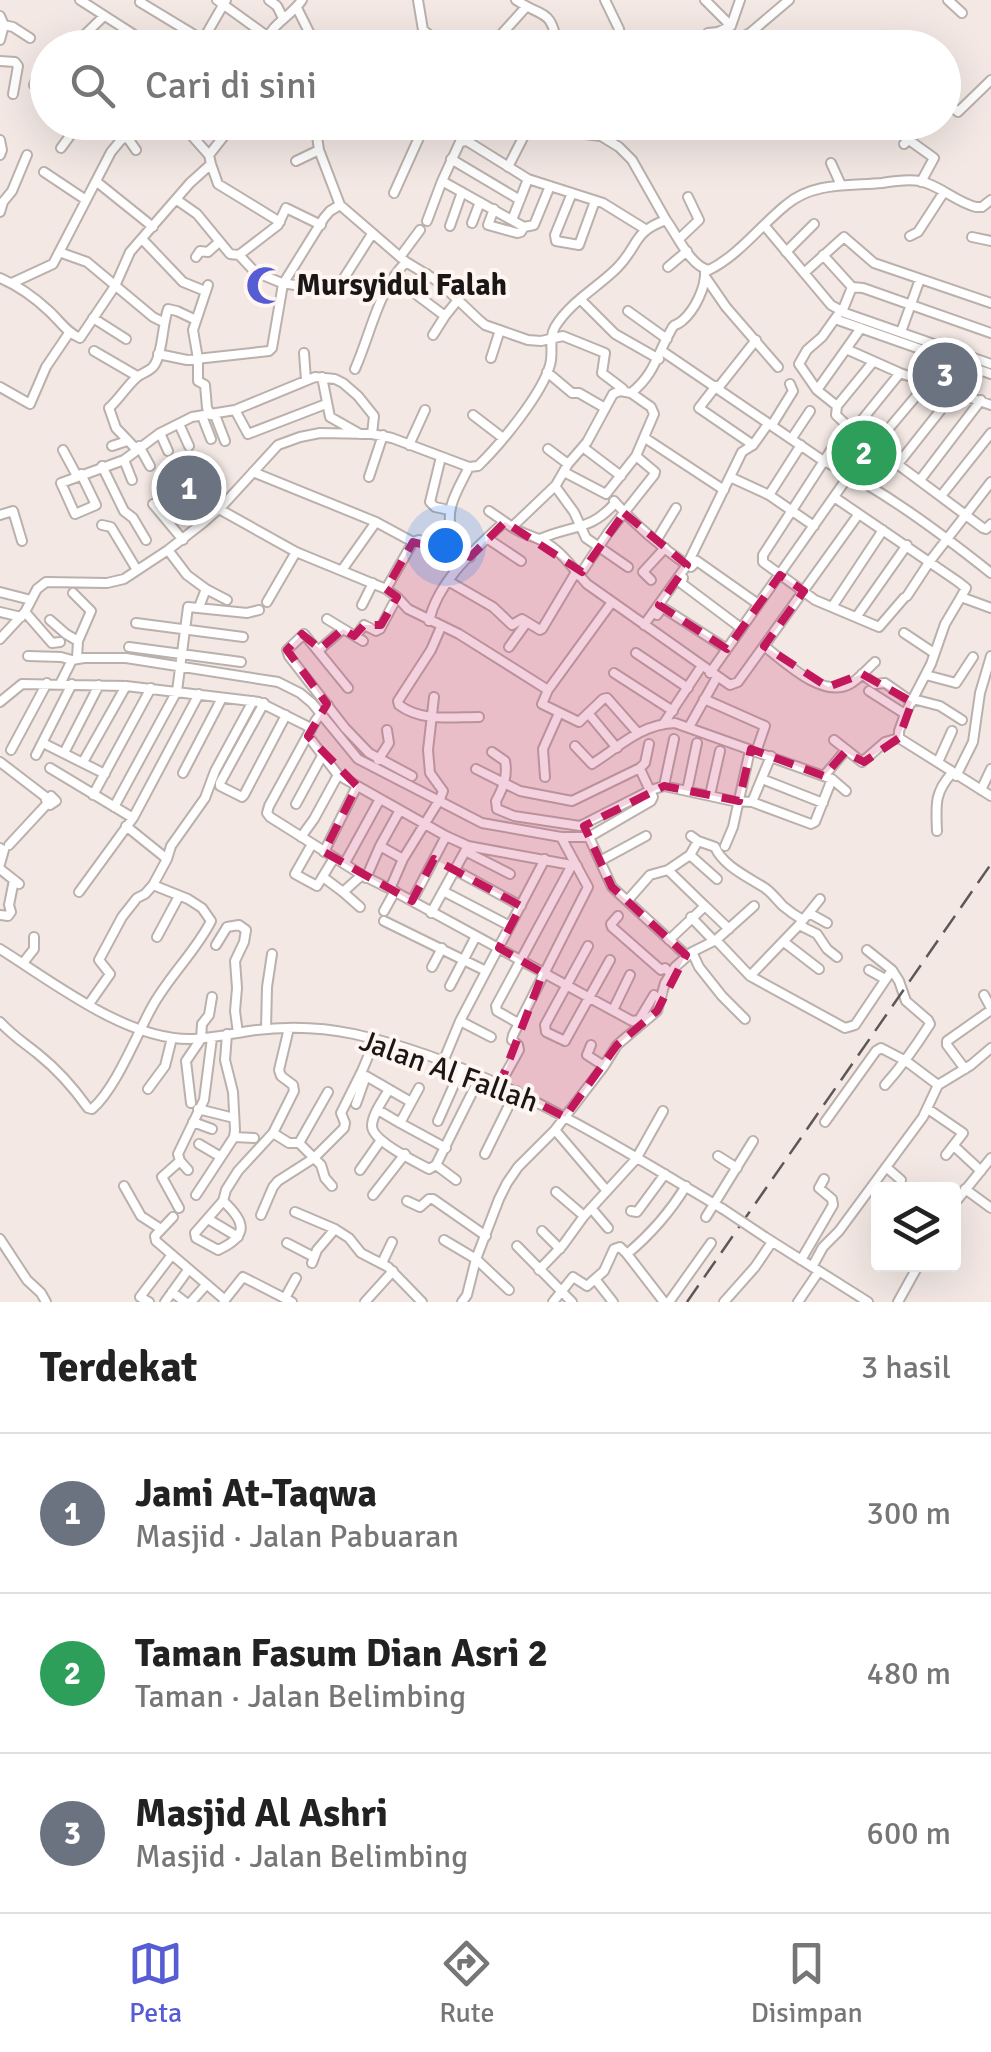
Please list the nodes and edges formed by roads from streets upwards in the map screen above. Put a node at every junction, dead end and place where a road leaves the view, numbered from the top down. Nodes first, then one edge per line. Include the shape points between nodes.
1 (80, 0) edge
2 (269, 0) edge
3 (418, 0) edge
4 (516, 0) edge
5 (605, 0) edge
6 (706, 0) edge
7 (740, 0) edge
8 (788, 0) edge
9 (948, 0) edge
10 (223, 1) edge
11 (140, 2) edge
12 (299, 4) edge
13 (526, 7) junction
14 (962, 13) dead end
15 (104, 16) junction
16 (284, 18) junction
17 (2, 20) edge
18 (731, 26) junction
19 (90, 30) edge
20 (127, 30) edge
21 (193, 30) edge
22 (207, 30) edge
23 (260, 30) edge
24 (273, 30) edge
25 (310, 30) edge
26 (426, 30) edge
27 (505, 30) edge
28 (554, 30) edge
29 (619, 30) edge
30 (722, 30) edge
31 (753, 30) edge
32 (30, 38) dead end
33 (0, 40) edge
34 (0, 61) edge
35 (991, 80) edge
36 (13, 94) dead end
37 (961, 109) edge
38 (0, 140) edge
39 (66, 140) edge
40 (121, 140) edge
41 (131, 140) edge
42 (196, 140) edge
43 (223, 140) edge
44 (319, 140) edge
45 (418, 140) edge
46 (523, 140) edge
47 (573, 140) edge
48 (609, 140) edge
49 (906, 142) edge
50 (570, 146) dead end
51 (60, 148) dead end
52 (136, 150) dead end
53 (320, 150) junction
54 (0, 155) edge
55 (26, 155) dead end
56 (451, 159) junction
57 (210, 160) junction
58 (296, 161) dead end
59 (830, 163) dead end
60 (508, 166) junction
61 (44, 172) dead end
62 (528, 179) junction
63 (442, 181) junction
64 (97, 182) junction
65 (921, 182) junction
66 (841, 185) junction
67 (550, 186) junction
68 (462, 192) junction
69 (944, 192) junction
70 (394, 193) dead end
71 (572, 193) junction
72 (688, 197) dead end
73 (86, 200) junction
74 (178, 200) junction
75 (520, 200) junction
76 (991, 200) edge
77 (595, 201) junction
78 (480, 202) junction
79 (1, 205) edge
80 (340, 205) junction
81 (494, 209) junction
82 (512, 220) junction
83 (666, 220) junction
84 (427, 221) dead end
85 (280, 222) junction
86 (472, 222) dead end
87 (814, 224) dead end
88 (321, 225) junction
89 (153, 226) junction
90 (450, 226) dead end
91 (524, 227) junction
92 (761, 228) junction
93 (645, 229) junction
94 (420, 230) dead end
95 (372, 234) junction
96 (910, 236) dead end
97 (972, 236) dead end
98 (142, 239) junction
99 (679, 239) junction
100 (220, 242) junction
101 (991, 242) edge
102 (687, 251) junction
103 (59, 252) junction
104 (786, 252) junction
105 (239, 254) junction
106 (823, 255) junction
107 (196, 257) dead end
108 (403, 259) junction
109 (668, 266) dead end
110 (804, 273) junction
111 (427, 274) junction
112 (705, 274) junction
113 (0, 278) edge
114 (344, 278) junction
115 (920, 279) junction
116 (12, 283) junction
117 (284, 284) junction
118 (115, 286) junction
119 (852, 287) junction
120 (468, 293) dead end
121 (382, 298) junction
122 (580, 299) junction
123 (458, 302) junction
124 (991, 302) edge
125 (911, 304) junction
126 (628, 311) dead end
127 (838, 314) junction
128 (445, 316) junction
129 (93, 318) junction
130 (196, 320) junction
131 (163, 322) junction
132 (861, 328) junction
133 (500, 330) junction
134 (901, 332) junction
135 (69, 333) junction
136 (991, 333) edge
137 (432, 334) dead end
138 (126, 339) dead end
139 (550, 339) junction
140 (667, 339) junction
141 (756, 340) junction
142 (846, 349) junction
143 (991, 350) edge
144 (94, 351) dead end
145 (304, 353) dead end
146 (158, 354) junction
147 (660, 355) junction
148 (491, 358) dead end
149 (944, 358) junction
150 (198, 359) junction
151 (873, 362) junction
152 (988, 363) edge
153 (778, 367) dead end
154 (355, 368) dead end
155 (974, 368) junction
156 (548, 372) junction
157 (900, 372) junction
158 (991, 374) edge
159 (137, 376) junction
160 (322, 377) junction
161 (306, 380) junction
162 (928, 382) junction
163 (790, 384) dead end
164 (0, 387) edge
165 (717, 387) junction
166 (817, 390) junction
167 (955, 392) junction
168 (629, 393) junction
169 (981, 400) junction
170 (326, 404) junction
171 (991, 405) edge
172 (838, 406) junction
173 (604, 408) junction
174 (235, 410) junction
175 (425, 410) dead end
176 (810, 411) dead end
177 (209, 415) junction
178 (473, 415) dead end
179 (179, 424) junction
180 (770, 424) junction
181 (853, 431) junction
182 (991, 432) edge
183 (160, 433) junction
184 (360, 434) junction
185 (377, 434) junction
186 (503, 438) junction
187 (645, 438) junction
188 (792, 438) junction
189 (212, 439) dead end
190 (226, 440) dead end
191 (127, 441) junction
192 (835, 444) dead end
193 (410, 445) junction
194 (753, 445) junction
195 (801, 445) junction
196 (112, 446) dead end
197 (189, 446) dead end
198 (874, 446) junction
199 (138, 448) junction
200 (584, 448) junction
201 (548, 449) dead end
202 (63, 450) dead end
203 (168, 451) dead end
204 (636, 456) junction
205 (441, 457) junction
206 (124, 460) junction
207 (822, 460) junction
208 (898, 464) junction
209 (102, 466) junction
210 (150, 466) dead end
211 (469, 467) junction
212 (566, 468) junction
213 (253, 472) junction
214 (850, 474) junction
215 (79, 475) junction
216 (369, 476) dead end
217 (620, 476) junction
218 (730, 477) junction
219 (132, 480) dead end
220 (920, 480) junction
221 (991, 482) edge
222 (174, 485) dead end
223 (555, 486) junction
224 (724, 490) junction
225 (769, 495) junction
226 (941, 496) junction
227 (834, 497) junction
228 (153, 504) dead end
229 (676, 508) dead end
230 (219, 509) junction
231 (448, 510) junction
232 (791, 510) junction
233 (489, 512) dead end
234 (624, 513) junction
235 (0, 515) edge
236 (858, 515) junction
237 (965, 515) junction
238 (376, 522) junction
239 (508, 524) junction
240 (991, 524) edge
241 (102, 526) dead end
242 (814, 526) junction
243 (580, 527) junction
244 (883, 530) junction
245 (452, 532) dead end
246 (488, 538) junction
247 (948, 538) junction
248 (540, 539) junction
249 (22, 540) dead end
250 (146, 540) dead end
251 (183, 540) junction
252 (656, 541) junction
253 (413, 542) junction
254 (907, 545) junction
255 (600, 546) junction
256 (665, 548) junction
257 (168, 550) junction
258 (296, 552) junction
259 (470, 557) junction
260 (521, 561) dead end
261 (930, 562) junction
262 (687, 564) junction
263 (628, 567) dead end
264 (138, 570) junction
265 (342, 570) junction
266 (991, 572) edge
267 (578, 574) junction
268 (780, 575) junction
269 (650, 580) dead end
270 (448, 582) junction
271 (374, 584) junction
272 (206, 590) junction
273 (386, 590) junction
274 (804, 591) junction
275 (0, 592) edge
276 (73, 593) dead end
277 (398, 596) junction
278 (961, 596) junction
279 (31, 600) junction
280 (227, 600) dead end
281 (267, 602) dead end
282 (612, 602) junction
283 (758, 604) junction
284 (362, 605) dead end
285 (198, 607) junction
286 (832, 607) junction
287 (991, 608) edge
288 (259, 610) dead end
289 (0, 612) edge
290 (23, 614) junction
291 (857, 616) junction
292 (50, 620) dead end
293 (327, 620) dead end
294 (429, 621) junction
295 (527, 622) junction
296 (136, 624) dead end
297 (441, 627) junction
298 (646, 627) junction
299 (741, 628) junction
300 (344, 629) junction
301 (186, 630) junction
302 (904, 633) dead end
303 (243, 637) dead end
304 (0, 639) edge
305 (78, 641) junction
306 (60, 642) dead end
307 (764, 646) junction
308 (130, 647) dead end
309 (509, 647) dead end
310 (727, 649) junction
311 (318, 650) junction
312 (636, 653) dead end
313 (934, 653) junction
314 (28, 656) dead end
315 (991, 656) edge
316 (973, 657) dead end
317 (74, 659) junction
318 (181, 661) junction
319 (241, 662) dead end
320 (875, 662) dead end
321 (701, 666) junction
322 (614, 673) dead end
323 (862, 674) junction
324 (713, 675) junction
325 (926, 675) junction
326 (47, 684) junction
327 (60, 684) junction
328 (72, 684) junction
329 (98, 686) junction
330 (126, 686) junction
331 (151, 688) junction
332 (348, 688) dead end
333 (688, 688) junction
334 (548, 690) junction
335 (177, 691) junction
336 (868, 691) dead end
337 (199, 694) junction
338 (434, 697) dead end
339 (40, 698) junction
340 (222, 698) junction
341 (704, 699) junction
342 (912, 700) junction
343 (0, 702) edge
344 (253, 702) junction
345 (264, 703) junction
346 (61, 707) junction
347 (325, 708) junction
348 (673, 712) junction
349 (560, 713) junction
350 (588, 714) junction
351 (905, 714) junction
352 (286, 715) junction
353 (478, 717) dead end
354 (433, 718) junction
355 (962, 720) dead end
356 (664, 724) junction
357 (689, 727) junction
358 (387, 730) dead end
359 (952, 730) dead end
360 (309, 732) junction
361 (637, 732) junction
362 (899, 738) junction
363 (674, 739) dead end
364 (834, 740) dead end
365 (43, 743) junction
366 (649, 744) dead end
367 (697, 744) dead end
368 (575, 746) dead end
369 (616, 748) junction
370 (11, 750) dead end
371 (846, 750) junction
372 (720, 751) dead end
373 (753, 751) junction
374 (492, 752) dead end
375 (64, 753) junction
376 (36, 755) dead end
377 (322, 756) junction
378 (771, 756) junction
379 (378, 760) junction
380 (83, 762) junction
381 (938, 762) junction
382 (0, 764) edge
383 (50, 768) dead end
384 (640, 769) junction
385 (476, 770) dead end
386 (991, 770) edge
387 (183, 773) dead end
388 (105, 774) junction
389 (954, 774) junction
390 (338, 775) junction
391 (412, 776) dead end
392 (545, 777) dead end
393 (828, 778) junction
394 (762, 779) junction
395 (504, 785) junction
396 (357, 786) junction
397 (664, 786) junction
398 (688, 790) junction
399 (982, 790) junction
400 (846, 791) dead end
401 (652, 793) junction
402 (93, 795) junction
403 (710, 795) junction
404 (991, 796) edge
405 (440, 797) junction
406 (380, 799) junction
407 (739, 801) junction
408 (752, 802) junction
409 (823, 803) junction
410 (296, 804) dead end
411 (114, 807) junction
412 (400, 810) junction
413 (133, 818) junction
414 (424, 824) junction
415 (556, 824) junction
416 (126, 826) junction
417 (937, 831) dead end
418 (446, 836) junction
419 (646, 836) dead end
420 (301, 837) junction
421 (561, 837) junction
422 (589, 837) junction
423 (312, 844) junction
424 (4, 846) edge
425 (380, 846) junction
426 (725, 846) dead end
427 (466, 848) junction
428 (324, 852) junction
429 (690, 854) junction
430 (334, 858) junction
431 (167, 860) junction
432 (404, 860) junction
433 (546, 860) junction
434 (346, 861) dead end
435 (600, 861) junction
436 (0, 866) edge
437 (574, 866) junction
438 (455, 870) junction
439 (668, 870) junction
440 (510, 874) dead end
441 (364, 877) junction
442 (718, 879) dead end
443 (327, 880) dead end
444 (153, 885) junction
445 (392, 890) junction
446 (443, 891) junction
447 (79, 892) dead end
448 (343, 892) junction
449 (183, 897) junction
450 (820, 898) dead end
451 (628, 900) junction
452 (412, 901) junction
453 (521, 906) junction
454 (705, 906) junction
455 (754, 906) dead end
456 (360, 907) dead end
457 (432, 913) junction
458 (0, 915) edge
459 (618, 916) dead end
460 (691, 917) junction
461 (804, 919) junction
462 (826, 923) dead end
463 (510, 926) junction
464 (728, 929) junction
465 (476, 936) junction
466 (34, 937) dead end
467 (157, 937) dead end
468 (669, 940) junction
469 (715, 940) junction
470 (784, 942) junction
471 (216, 945) dead end
472 (588, 946) dead end
473 (442, 948) junction
474 (499, 948) junction
475 (0, 949) edge
476 (867, 950) dead end
477 (272, 954) dead end
478 (689, 954) junction
479 (837, 957) dead end
480 (464, 960) junction
481 (610, 960) dead end
482 (521, 961) junction
483 (24, 963) junction
484 (432, 967) dead end
485 (819, 969) dead end
486 (869, 970) dead end
487 (892, 970) junction
488 (486, 971) junction
489 (543, 973) junction
490 (670, 974) junction
491 (630, 975) dead end
492 (750, 976) junction
493 (886, 979) junction
494 (566, 984) junction
495 (450, 986) dead end
496 (212, 996) dead end
497 (654, 996) dead end
498 (984, 996) dead end
499 (590, 997) junction
500 (89, 1004) junction
501 (991, 1009) edge
502 (613, 1010) junction
503 (745, 1019) dead end
504 (462, 1020) junction
505 (0, 1022) edge
506 (518, 1023) junction
507 (289, 1028) junction
508 (266, 1029) junction
509 (140, 1032) junction
510 (233, 1034) junction
511 (490, 1037) dead end
512 (172, 1038) junction
513 (212, 1038) junction
514 (201, 1039) junction
515 (375, 1040) junction
516 (591, 1045) dead end
517 (991, 1048) edge
518 (906, 1061) junction
519 (444, 1063) junction
520 (604, 1066) junction
521 (462, 1069) junction
522 (965, 1069) junction
523 (480, 1076) junction
524 (500, 1084) junction
525 (885, 1085) dead end
526 (938, 1086) junction
527 (419, 1088) dead end
528 (148, 1089) dead end
529 (390, 1089) junction
530 (328, 1092) dead end
531 (516, 1092) junction
532 (412, 1102) junction
533 (356, 1104) dead end
534 (195, 1106) junction
535 (928, 1109) junction
536 (378, 1110) junction
537 (663, 1111) dead end
538 (565, 1117) junction
539 (234, 1118) junction
540 (438, 1120) dead end
541 (193, 1122) junction
542 (400, 1122) junction
543 (826, 1122) dead end
544 (212, 1129) dead end
545 (555, 1130) junction
546 (274, 1133) junction
547 (234, 1137) junction
548 (254, 1138) dead end
549 (381, 1140) junction
550 (753, 1141) dead end
551 (298, 1143) junction
552 (199, 1144) dead end
553 (954, 1146) junction
554 (446, 1148) junction
555 (405, 1154) junction
556 (485, 1154) dead end
557 (946, 1155) dead end
558 (718, 1156) dead end
559 (222, 1157) junction
560 (314, 1158) junction
561 (991, 1158) edge
562 (636, 1159) junction
563 (180, 1161) junction
564 (436, 1165) junction
565 (886, 1167) junction
566 (736, 1168) junction
567 (188, 1170) dead end
568 (360, 1170) dead end
569 (981, 1171) junction
570 (665, 1174) junction
571 (824, 1179) dead end
572 (456, 1180) dead end
573 (902, 1180) dead end
574 (124, 1186) dead end
575 (332, 1186) dead end
576 (686, 1186) junction
577 (965, 1189) junction
578 (556, 1192) dead end
579 (607, 1192) junction
580 (961, 1194) edge
581 (196, 1195) dead end
582 (374, 1196) dead end
583 (223, 1201) junction
584 (407, 1201) dead end
585 (719, 1206) junction
586 (179, 1208) dead end
587 (991, 1208) edge
588 (630, 1211) dead end
589 (295, 1212) dead end
590 (587, 1212) junction
591 (262, 1214) dead end
592 (173, 1217) dead end
593 (706, 1217) dead end
594 (208, 1219) junction
595 (608, 1228) dead end
596 (335, 1229) junction
597 (542, 1231) dead end
598 (158, 1232) junction
599 (486, 1236) junction
600 (238, 1237) junction
601 (0, 1238) edge
602 (769, 1239) junction
603 (444, 1240) dead end
604 (287, 1242) dead end
605 (392, 1242) dead end
606 (711, 1243) dead end
607 (147, 1246) dead end
608 (516, 1246) dead end
609 (560, 1249) junction
610 (627, 1254) junction
611 (171, 1256) junction
612 (476, 1259) junction
613 (801, 1260) junction
614 (382, 1263) junction
615 (250, 1266) dead end
616 (816, 1269) junction
617 (188, 1270) junction
618 (539, 1270) junction
619 (392, 1271) junction
620 (915, 1272) edge
621 (243, 1277) junction
622 (296, 1278) dead end
623 (595, 1279) junction
624 (206, 1285) junction
625 (509, 1290) dead end
626 (172, 1292) junction
627 (561, 1292) junction
628 (283, 1299) edge
629 (224, 1301) edge
630 (46, 1302) edge
631 (149, 1302) edge
632 (165, 1302) edge
633 (188, 1302) edge
634 (365, 1302) edge
635 (422, 1302) edge
636 (462, 1302) edge
637 (553, 1302) edge
638 (572, 1302) edge
639 (612, 1302) edge
640 (667, 1302) edge
641 (724, 1302) edge
642 (798, 1302) edge
643 (868, 1302) edge
644 (898, 1302) edge

1 - 15 street
2 - 16 street
3 - 26 street
4 - 13 street
5 - 29 street
6 - 18 street
7 - 18 street
8 - 31 street
9 - 14 street
10 - 22 street
10 - 23 street
11 - 21 street
12 - 16 street
12 - 25 street
13 - 27 street
13 - 28 street via 546,14
15 - 19 street
15 - 20 street
16 - 24 street
17 - 32 street
17 - 33 street
18 - 30 street
34 - 36 street via 18,66
35 - 37 street
38 - 54 street
39 - 51 street
40 - 64 street
41 - 52 street
42 - 57 street
43 - 57 street
44 - 53 street
45 - 70 street
46 - 60 street
47 - 50 street
48 - 83 street via 632,160
49 - 65 street via 934,158
53 - 58 street
53 - 80 street
55 - 79 street
56 - 60 street via 463,140
56 - 63 street
56 - 75 street
57 - 74 street
57 - 85 street via 218,184
59 - 66 street
60 - 62 street
61 - 73 street
62 - 67 street
62 - 75 street
63 - 68 street
63 - 84 street
64 - 73 street
64 - 89 street
65 - 66 street
65 - 69 street
66 - 92 street via 801,194
67 - 71 street
67 - 91 street via 534,225
68 - 78 street
68 - 90 street
69 - 76 street via 976,208
69 - 96 street
71 - 77 street
71 - 77 street via 556,241 578,245
72 - 99 street via 699,220
73 - 103 street
74 - 89 street
74 - 100 street
75 - 82 street
77 - 93 street
78 - 81 street
78 - 86 street
80 - 88 street
80 - 95 street
81 - 82 street
81 - 91 street via 488,225 517,233
82 - 91 street
83 - 93 street
83 - 99 street
85 - 88 street via 290,208
85 - 105 street
87 - 104 street
88 - 117 street
89 - 98 street
92 - 104 street
92 - 112 street
93 - 122 street via 618,268
94 - 108 street
95 - 108 street
95 - 114 street
97 - 101 street
98 - 118 street
98 - 130 street via 183,282 206,288
99 - 102 street
100 - 105 street
100 - 107 street
102 - 109 street
102 - 112 street
103 - 116 street via 51,265
103 - 118 street via 88,262
104 - 110 street
105 - 117 street via 255,272
106 - 110 street
106 - 115 street via 842,237 869,260
106 - 119 street
108 - 111 street
108 - 121 street
110 - 127 street
111 - 123 street
111 - 128 street via 415,292
112 - 140 street via 697,300
112 - 141 street
113 - 116 street
114 - 117 street via 336,292
114 - 121 street
115 - 124 street
115 - 125 street
116 - 135 street
117 - 150 street via 269,351
118 - 129 street
118 - 131 street
119 - 125 street
119 - 127 street
120 - 123 street
121 - 154 street
122 - 139 street
122 - 147 street via 615,334
123 - 128 street
123 - 133 street
125 - 134 street
125 - 136 street
126 - 140 street
127 - 132 street
127 - 134 street
127 - 166 street via 799,360
128 - 137 street
129 - 135 street via 87,339
129 - 138 street
130 - 131 street via 171,309
130 - 150 street
131 - 146 street
132 - 142 street
132 - 149 street
133 - 139 street
133 - 148 street
134 - 152 street
135 - 164 street via 30,404
139 - 156 street
139 - 168 street via 572,338 605,353 602,373
140 - 147 street
141 - 153 street
141 - 165 street
142 - 151 street
142 - 166 street
143 - 152 street
144 - 159 street
145 - 161 street
146 - 150 street
146 - 159 street via 151,370
147 - 165 street
147 - 168 street
149 - 155 street
149 - 162 street
150 - 177 street
151 - 157 street
151 - 172 street
155 - 158 street
155 - 167 street
156 - 173 street
156 - 186 street
157 - 162 street
157 - 181 street
159 - 191 street via 108,410
160 - 161 street
160 - 170 street
160 - 185 street via 358,396 374,416
161 - 174 street
162 - 167 street
162 - 198 street
163 - 180 street via 794,390
165 - 180 street
165 - 194 street via 699,408
166 - 172 street
167 - 169 street
167 - 208 street
168 - 173 street via 613,394
168 - 187 street via 654,412
169 - 171 street
169 - 220 street
170 - 174 street via 248,434
170 - 184 street via 332,418
172 - 181 street via 836,416
173 - 200 street
174 - 177 street
175 - 193 street
176 - 188 street
177 - 179 street
177 - 189 street
177 - 190 street
178 - 186 street
179 - 183 street
179 - 197 street
180 - 188 street
180 - 194 street
181 - 198 street
182 - 226 street
183 - 199 street
183 - 203 street
184 - 185 street
184 - 213 street via 287,441
185 - 193 street
185 - 216 street
186 - 211 street via 478,466
187 - 204 street
187 - 224 street
188 - 195 street
191 - 196 street
191 - 199 street
192 - 207 street
193 - 205 street
194 - 218 street
195 - 207 street
195 - 225 street
198 - 208 street
199 - 206 street
199 - 210 street
200 - 212 street
200 - 217 street
201 - 212 street
202 - 215 street
204 - 217 street
204 - 234 street via 654,476
205 - 211 street
205 - 231 street via 430,502
206 - 209 street
206 - 219 street
207 - 214 street
207 - 232 street
208 - 220 street
209 - 215 street
209 - 250 street
211 - 231 street
212 - 217 street via 605,494
212 - 223 street
213 - 230 street
213 - 238 street
214 - 227 street
214 - 247 street
215 - 215 street via 96,505 75,514 61,483
218 - 224 street
218 - 225 street
220 - 226 street
221 - 237 street
222 - 230 street via 194,474
223 - 239 street
223 - 243 street
224 - 262 street
225 - 232 street
226 - 237 street
227 - 236 street
227 - 242 street
228 - 251 street
229 - 252 street
230 - 251 street
230 - 258 street
231 - 245 street
232 - 242 street
232 - 268 street via 762,558
233 - 239 street
234 - 243 street via 614,502 602,518
234 - 252 street
234 - 255 street
235 - 249 street via 13,511
236 - 244 street
236 - 274 street
237 - 240 street via 982,528
237 - 247 street
238 - 253 street
238 - 265 street
239 - 246 street
239 - 248 street
241 - 264 street via 111,527
242 - 268 street
243 - 248 street
243 - 255 street
244 - 254 street
244 - 286 street
246 - 259 street
246 - 260 street
247 - 261 street
247 - 266 street
248 - 267 street
251 - 257 street
252 - 256 street
253 - 259 street
253 - 273 street
254 - 261 street
254 - 291 street
255 - 263 street
255 - 267 street
256 - 262 street
256 - 269 street via 643,572
257 - 264 street
257 - 272 street
258 - 265 street
258 - 281 street
259 - 270 street
261 - 278 street via 966,588
261 - 291 street via 880,627
262 - 298 street
264 - 279 street via 107,583 46,582
265 - 271 street
267 - 282 street
267 - 295 street via 542,629
268 - 274 street
268 - 283 street
270 - 294 street
270 - 295 street via 512,625
271 - 273 street
271 - 284 street
272 - 280 street
272 - 285 street
273 - 277 street
274 - 286 street
274 - 307 street
275 - 279 street
276 - 305 street via 91,611
277 - 294 street
277 - 300 street via 376,632 364,625 359,638
278 - 287 street
278 - 313 street
279 - 290 street
282 - 298 street
282 - 334 street
283 - 299 street
283 - 299 street via 696,561 681,583
285 - 288 street
285 - 301 street via 188,607
286 - 291 street
289 - 290 street
290 - 304 street
290 - 306 street via 52,643
292 - 305 street
293 - 300 street
294 - 297 street
295 - 309 street
296 - 301 street
297 - 334 street
297 - 354 street via 398,700 402,709
298 - 310 street via 663,608
298 - 321 street
299 - 310 street
300 - 311 street
301 - 303 street
301 - 318 street
302 - 313 street
305 - 317 street
307 - 323 street via 828,687 848,685
307 - 324 street via 738,682 730,686
308 - 318 street
310 - 324 street
311 - 332 street
311 - 347 street via 303,634 288,650
312 - 333 street
313 - 325 street
314 - 317 street
315 - 389 street via 974,742
316 - 325 street via 956,684
317 - 318 street
317 - 327 street
318 - 319 street
318 - 335 street
318 - 347 street via 272,680
320 - 323 street
321 - 324 street
321 - 333 street
322 - 348 street
323 - 342 street
324 - 341 street
325 - 342 street
326 - 327 street
326 - 339 street
326 - 343 street via 22,684
327 - 328 street
328 - 329 street
328 - 346 street
329 - 330 street
329 - 375 street
330 - 331 street
330 - 380 street
331 - 335 street
331 - 388 street
333 - 348 street
334 - 349 street via 542,704
335 - 337 street
335 - 411 street
336 - 351 street
337 - 340 street
337 - 413 street
338 - 354 street
339 - 346 street
339 - 370 street
340 - 344 street
340 - 387 street
341 - 357 street
341 - 373 street via 765,726
342 - 351 street
342 - 355 street
344 - 345 street
344 - 431 street
345 - 352 street
345 - 352 street via 220,783 230,792 244,795
346 - 365 street
347 - 360 street
347 - 379 street
347 - 405 street via 358,758
348 - 356 street
349 - 350 street via 579,722
349 - 392 street via 543,749
350 - 361 street via 607,698
350 - 369 street
351 - 362 street
352 - 360 street
353 - 354 street
354 - 405 street via 430,773
356 - 357 street
356 - 361 street
357 - 373 street
358 - 379 street via 389,743
359 - 381 street
360 - 377 street
360 - 420 street via 268,809
361 - 369 street
362 - 371 street via 864,762
362 - 381 street
363 - 397 street
364 - 371 street
365 - 375 street
365 - 376 street
366 - 384 street
367 - 398 street
368 - 369 street via 592,764
371 - 393 street
372 - 403 street
373 - 378 street
373 - 407 street
374 - 395 street via 505,760
375 - 380 street
377 - 390 street
377 - 410 street
378 - 393 street
378 - 394 street
379 - 391 street
380 - 388 street
381 - 389 street
382 - 424 street via 47,801
383 - 402 street
384 - 395 street via 572,801
384 - 401 street
385 - 395 street
386 - 399 street
388 - 402 street
389 - 399 street
389 - 417 street via 939,790
390 - 396 street
390 - 420 street
393 - 400 street
393 - 409 street
394 - 408 street
394 - 409 street
395 - 415 street via 495,804 501,812
396 - 406 street
396 - 428 street
397 - 398 street
397 - 401 street
398 - 403 street
399 - 404 street
401 - 415 street via 588,824
401 - 422 street via 650,802
402 - 411 street
403 - 407 street
405 - 414 street
405 - 421 street via 482,823
406 - 412 street
406 - 434 street
407 - 408 street
407 - 426 street
408 - 409 street via 811,824
411 - 413 street
412 - 414 street
412 - 425 street
413 - 416 street
414 - 418 street
414 - 432 street
415 - 421 street
416 - 431 street
416 - 447 street
418 - 427 street
418 - 452 street
419 - 435 street
420 - 423 street
421 - 422 street
421 - 437 street
422 - 435 street
423 - 428 street
423 - 430 street via 295,874 316,886
424 - 436 street
425 - 432 street
425 - 441 street
427 - 433 street
427 - 438 street
427 - 440 street
428 - 430 street
429 - 439 street
429 - 442 street
429 - 461 street via 695,838 714,847
430 - 441 street
431 - 444 street
432 - 445 street
433 - 437 street
433 - 453 street
435 - 451 street via 612,887
436 - 458 street via 16,882 11,912
437 - 482 street
437 - 489 street via 588,888
438 - 446 street
438 - 453 street
439 - 451 street via 650,875
439 - 454 street
441 - 445 street
441 - 448 street
443 - 448 street
444 - 449 street
444 - 500 street via 115,926 99,960 110,974
445 - 452 street
445 - 473 street via 384,916
446 - 457 street
446 - 463 street
448 - 456 street
449 - 467 street
449 - 509 street via 211,921
450 - 461 street
451 - 468 street
452 - 457 street
453 - 463 street
454 - 460 street
454 - 464 street
455 - 464 street
457 - 465 street
459 - 490 street via 612,927
460 - 468 street
460 - 469 street
461 - 462 street
461 - 470 street
461 - 479 street
463 - 474 street
464 - 469 street
465 - 474 street
465 - 480 street
466 - 483 street
468 - 478 street
469 - 478 street
469 - 492 street
470 - 485 street
470 - 492 street
471 - 510 street via 227,927 246,930 234,961
472 - 494 street
473 - 480 street
473 - 484 street
474 - 482 street
474 - 488 street
475 - 483 street, Jalan Al Fallah
476 - 487 street
477 - 508 street
478 - 490 street
478 - 503 street
480 - 488 street
480 - 495 street
481 - 499 street
482 - 489 street
482 - 506 street via 496,1008
483 - 500 street, Jalan Al Fallah
486 - 493 street
487 - 493 street
487 - 518 street via 906,1000 930,1024
488 - 504 street
489 - 494 street
489 - 506 street
490 - 520 street via 657,1011
491 - 502 street
492 - 493 street via 845,1028 856,1025
494 - 499 street
494 - 499 street via 546,1032 565,1041
496 - 514 street
497 - 502 street via 637,1022
498 - 501 street
499 - 502 street
500 - 509 street, Jalan Al Fallah
501 - 522 street via 947,1041
504 - 511 street
504 - 519 street
505 - 509 street via 66,1078 90,1109 101,1102
506 - 524 street via 512,1039 519,1050
507 - 508 street, Jalan Al Fallah
507 - 515 street, Jalan Al Fallah
507 - 546 street via 279,1070 294,1090
508 - 510 street, Jalan Al Fallah
509 - 512 street, Jalan Al Fallah
510 - 513 street, Jalan Al Fallah
510 - 539 street via 226,1070
512 - 514 street, Jalan Al Fallah
512 - 528 street via 165,1066
513 - 514 street, Jalan Al Fallah
513 - 534 street via 204,1096
514 - 534 street via 186,1061
515 - 519 street, Jalan Al Fallah
515 - 560 street via 341,1113 344,1128
516 - 520 street via 587,1055
517 - 522 street
518 - 525 street
518 - 526 street
518 - 543 street via 878,1048
519 - 521 street, Jalan Al Fallah
520 - 538 street
521 - 523 street, Jalan Al Fallah
521 - 540 street
522 - 526 street
523 - 524 street, Jalan Al Fallah
523 - 554 street
524 - 531 street, Jalan Al Fallah
526 - 535 street
527 - 532 street
529 - 532 street
529 - 533 street via 366,1076
529 - 536 street
530 - 551 street
531 - 538 street, Jalan Al Fallah
531 - 556 street
532 - 542 street
534 - 539 street
534 - 541 street
535 - 553 street via 962,1132
535 - 565 street
536 - 542 street
536 - 549 street via 372,1126
537 - 562 street
538 - 545 street
538 - 562 street, Jalan Al Fallah
539 - 547 street
541 - 544 street
541 - 563 street
542 - 554 street
545 - 579 street
545 - 599 street via 507,1183
546 - 551 street
546 - 583 street via 238,1171
547 - 548 street
547 - 559 street
549 - 555 street
549 - 568 street
550 - 566 street
551 - 560 street
552 - 559 street
553 - 557 street
553 - 569 street
554 - 564 street
555 - 564 street via 427,1168
555 - 582 street
558 - 566 street
559 - 581 street
560 - 575 street
560 - 591 street via 278,1181
561 - 569 street
562 - 570 street, Jalan Al Fallah
562 - 579 street
563 - 567 street
563 - 586 street via 162,1177
564 - 572 street
565 - 573 street
565 - 616 street via 823,1248
566 - 585 street
569 - 577 street
570 - 576 street, Jalan Al Fallah
570 - 588 street via 637,1212
571 - 613 street via 819,1188 834,1205
574 - 598 street
576 - 585 street, Jalan Al Fallah
576 - 610 street
577 - 580 street
577 - 587 street
578 - 590 street
579 - 590 street
583 - 594 street
583 - 600 street via 241,1221
584 - 599 street via 420,1207 433,1199
585 - 593 street
585 - 602 street, Jalan Al Fallah, bridge
589 - 596 street
590 - 595 street
590 - 609 street
592 - 598 street
594 - 600 street
594 - 600 street via 196,1238 220,1250
596 - 604 street via 313,1260
596 - 614 street
597 - 609 street
598 - 607 street
598 - 611 street via 158,1244
599 - 612 street
601 - 630 street
602 - 613 street, Jalan Al Fallah
602 - 641 street
603 - 612 street
605 - 614 street
606 - 640 street
608 - 618 street
609 - 618 street
610 - 623 street via 614,1249
610 - 640 street
611 - 617 street
611 - 631 street via 137,1296
612 - 625 street
612 - 636 street
613 - 616 street, Jalan Al Fallah
614 - 619 street
615 - 621 street
616 - 642 street
616 - 643 street, Jalan Al Fallah
617 - 624 street
617 - 626 street
618 - 627 street
619 - 634 street
619 - 635 street
620 - 644 street
621 - 628 street
621 - 629 street
622 - 628 street
623 - 627 street via 586,1286 574,1277
623 - 639 street
624 - 629 street
624 - 633 street
626 - 632 street
626 - 633 street
627 - 637 street
627 - 638 street

